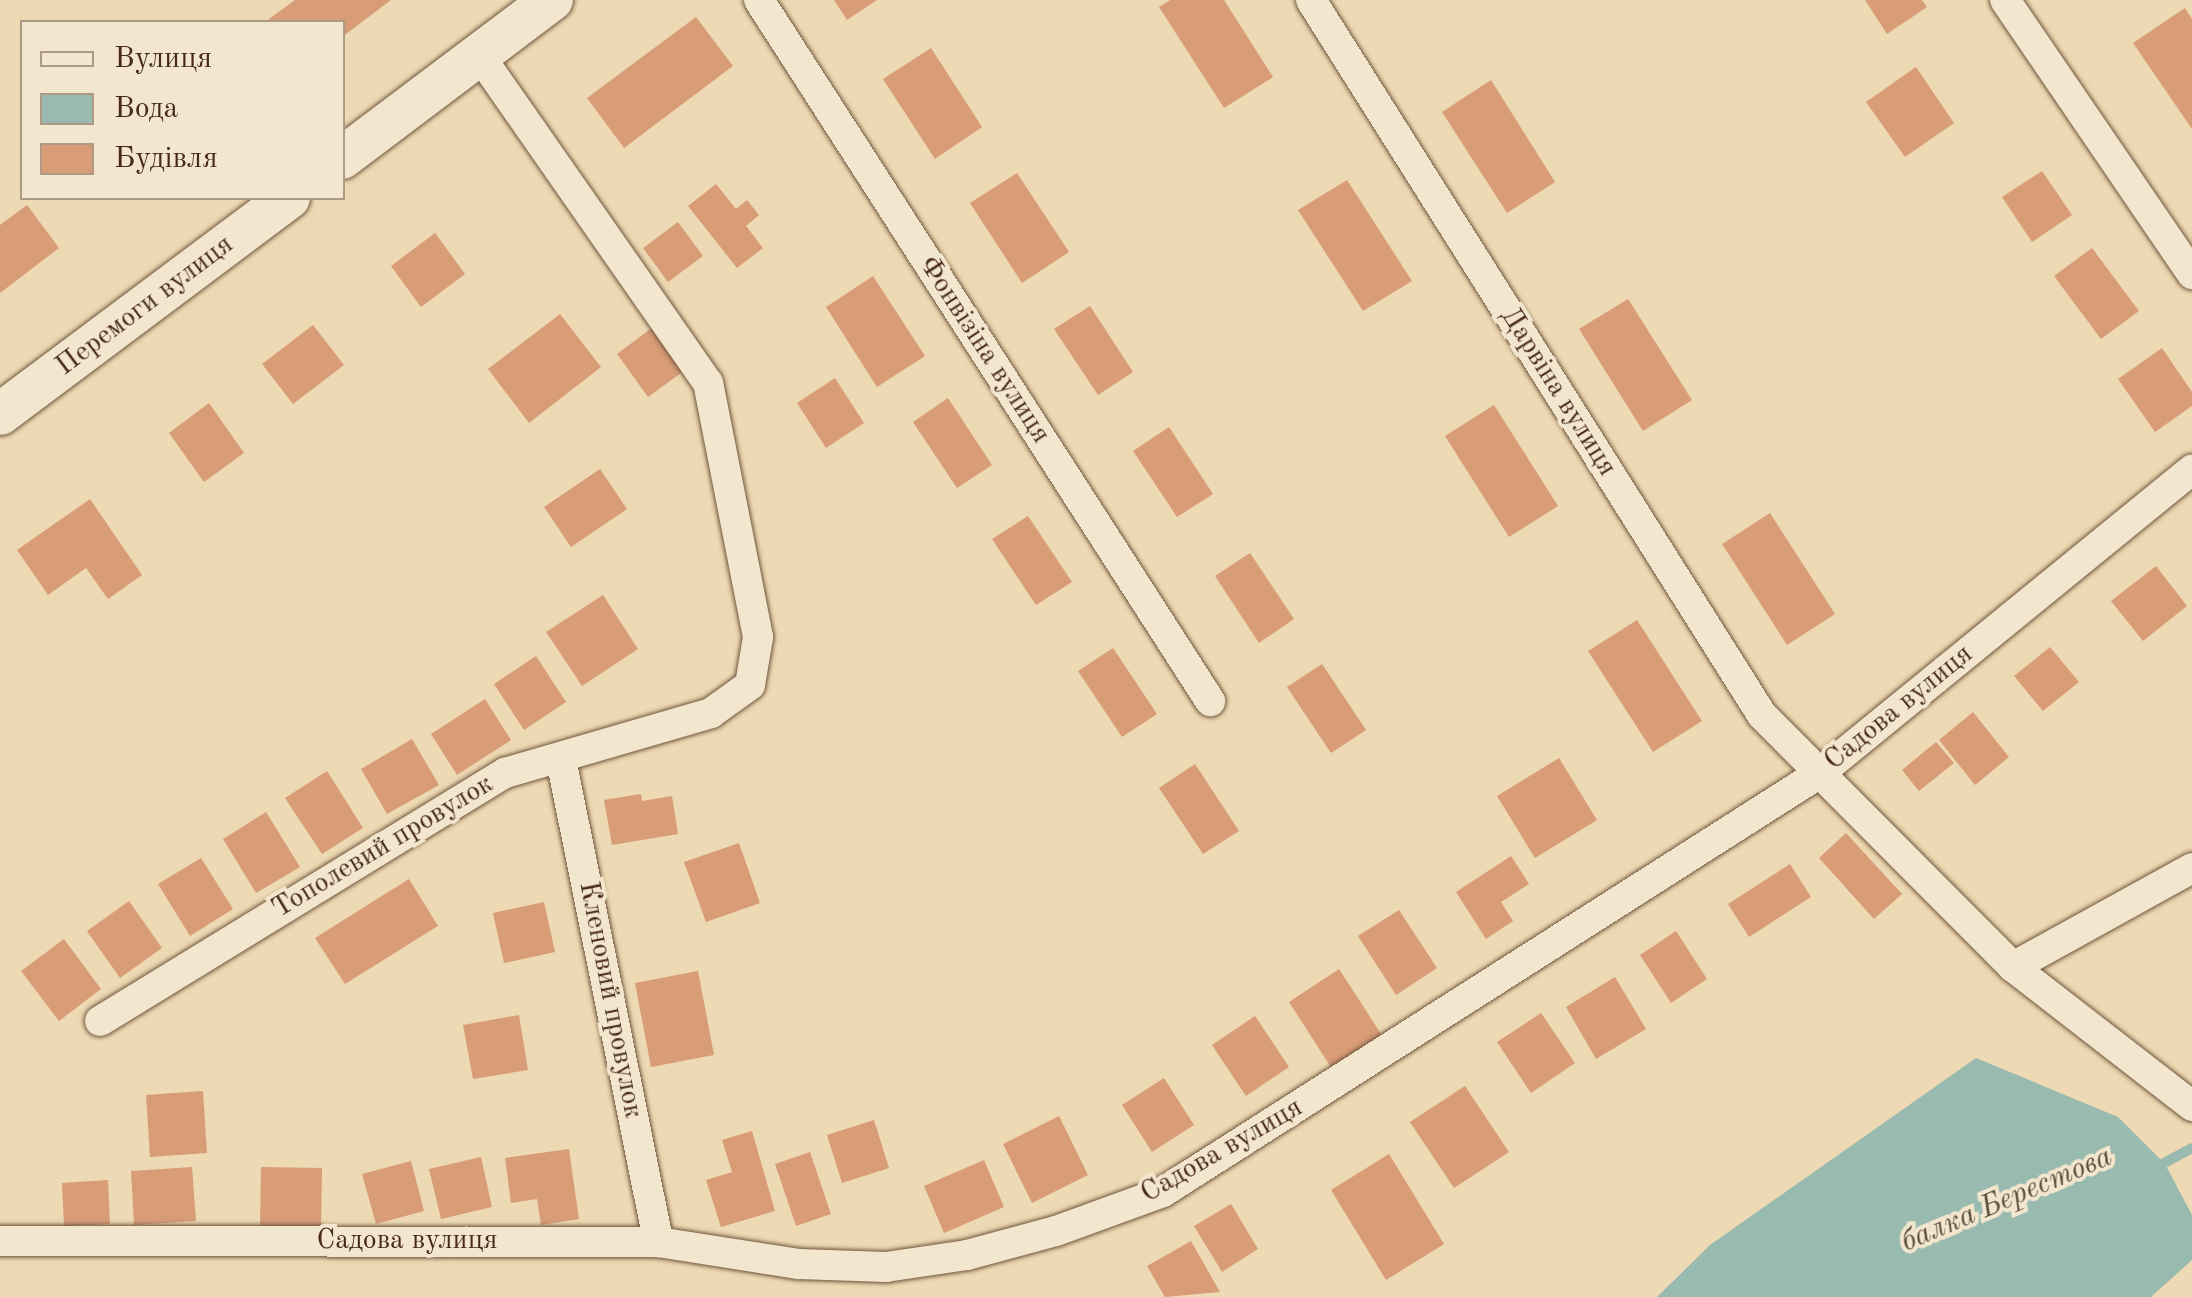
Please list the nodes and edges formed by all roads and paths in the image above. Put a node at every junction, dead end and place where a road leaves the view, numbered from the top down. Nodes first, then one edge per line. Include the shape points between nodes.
1 (552, 0) edge
2 (759, 0) edge
3 (1311, 0) edge
4 (2006, 0) edge
5 (479, 55) junction
6 (345, 156) edge
7 (286, 200) edge
8 (2192, 274) edge
9 (0, 414) edge
10 (2192, 470) edge
11 (1210, 700) dead end
12 (561, 759) junction
13 (1820, 772) junction
14 (2192, 868) edge
15 (2013, 966) junction
16 (100, 1021) dead end
17 (2184, 1097) edge
18 (0, 1242) edge
19 (658, 1242) junction

1 - 5 main road
2 - 11 street, Фонвізіна вулиця
3 - 13 street, Дарвіна вулиця via 1762,714
4 - 8 street
5 - 6 main road
5 - 12 street, Тополевий провулок via 708,383 758,637 750,685 711,713
7 - 9 main road, Перемоги вулиця
10 - 13 street, Садова вулиця
12 - 16 street, Тополевий провулок via 505,773
12 - 19 street, Кленовий провулок
13 - 15 street, Дарвіна вулиця
13 - 19 street, Садова вулиця via 1163,1192 985,1250 886,1267 799,1264
14 - 15 street
15 - 17 street, Дарвіна вулиця
18 - 19 street, Садова вулиця

